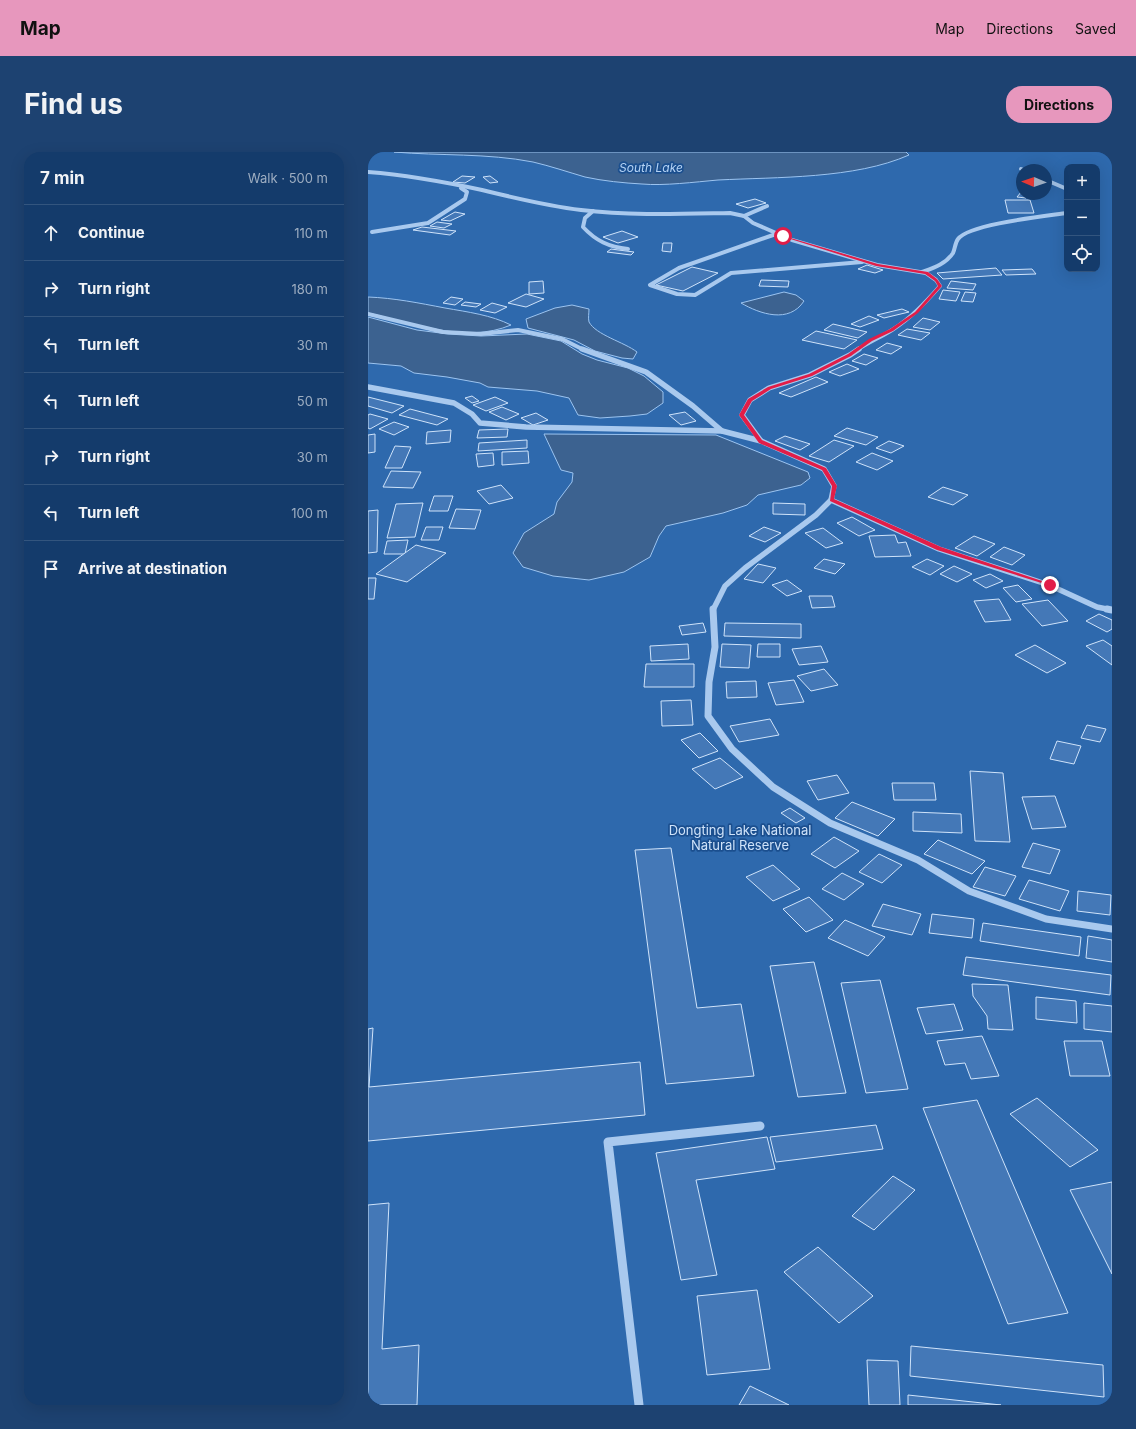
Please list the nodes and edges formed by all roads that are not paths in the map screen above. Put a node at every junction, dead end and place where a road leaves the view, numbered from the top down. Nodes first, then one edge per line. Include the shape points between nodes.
1 (368, 172) edge
2 (1052, 182) edge
3 (459, 186) junction
4 (1064, 187) edge
5 (767, 206) dead end
6 (593, 211) junction
7 (1064, 213) edge
8 (744, 216) junction
9 (372, 232) dead end
10 (776, 234) junction
11 (628, 249) dead end
12 (866, 261) junction
13 (922, 272) junction
14 (368, 314) edge
15 (368, 387) edge
16 (722, 430) junction
17 (761, 442) junction
18 (831, 500) junction
19 (1112, 610) edge
20 (1112, 928) edge
21 (760, 1126) dead end
22 (639, 1405) edge

1 - 3 street
2 - 4 street
3 - 6 street via 531,202
3 - 9 street via 467,192 465,199 428,223
5 - 8 street
6 - 8 street via 641,214 708,212
6 - 11 street via 584,219 583,227 590,235 609,247
7 - 13 street via 974,229 958,239 954,255
8 - 10 street
10 - 12 street
10 - 12 street via 679,268 650,286 676,294 695,294 731,273
12 - 13 street
13 - 17 street via 936,280 940,286 917,312 850,355 810,375 769,388 750,400 742,415
14 - 16 street via 443,332 481,334 518,330 562,339 646,372
15 - 16 street via 454,403 472,414 480,423 526,427
16 - 17 street
17 - 18 street via 824,469 834,486
18 - 19 street via 939,549 1050,585 1097,607
18 - 20 street via 816,515 725,586 713,609 715,647 709,682 708,716 732,749 773,787 830,823 918,860 969,891 1046,919
21 - 22 street via 608,1142

